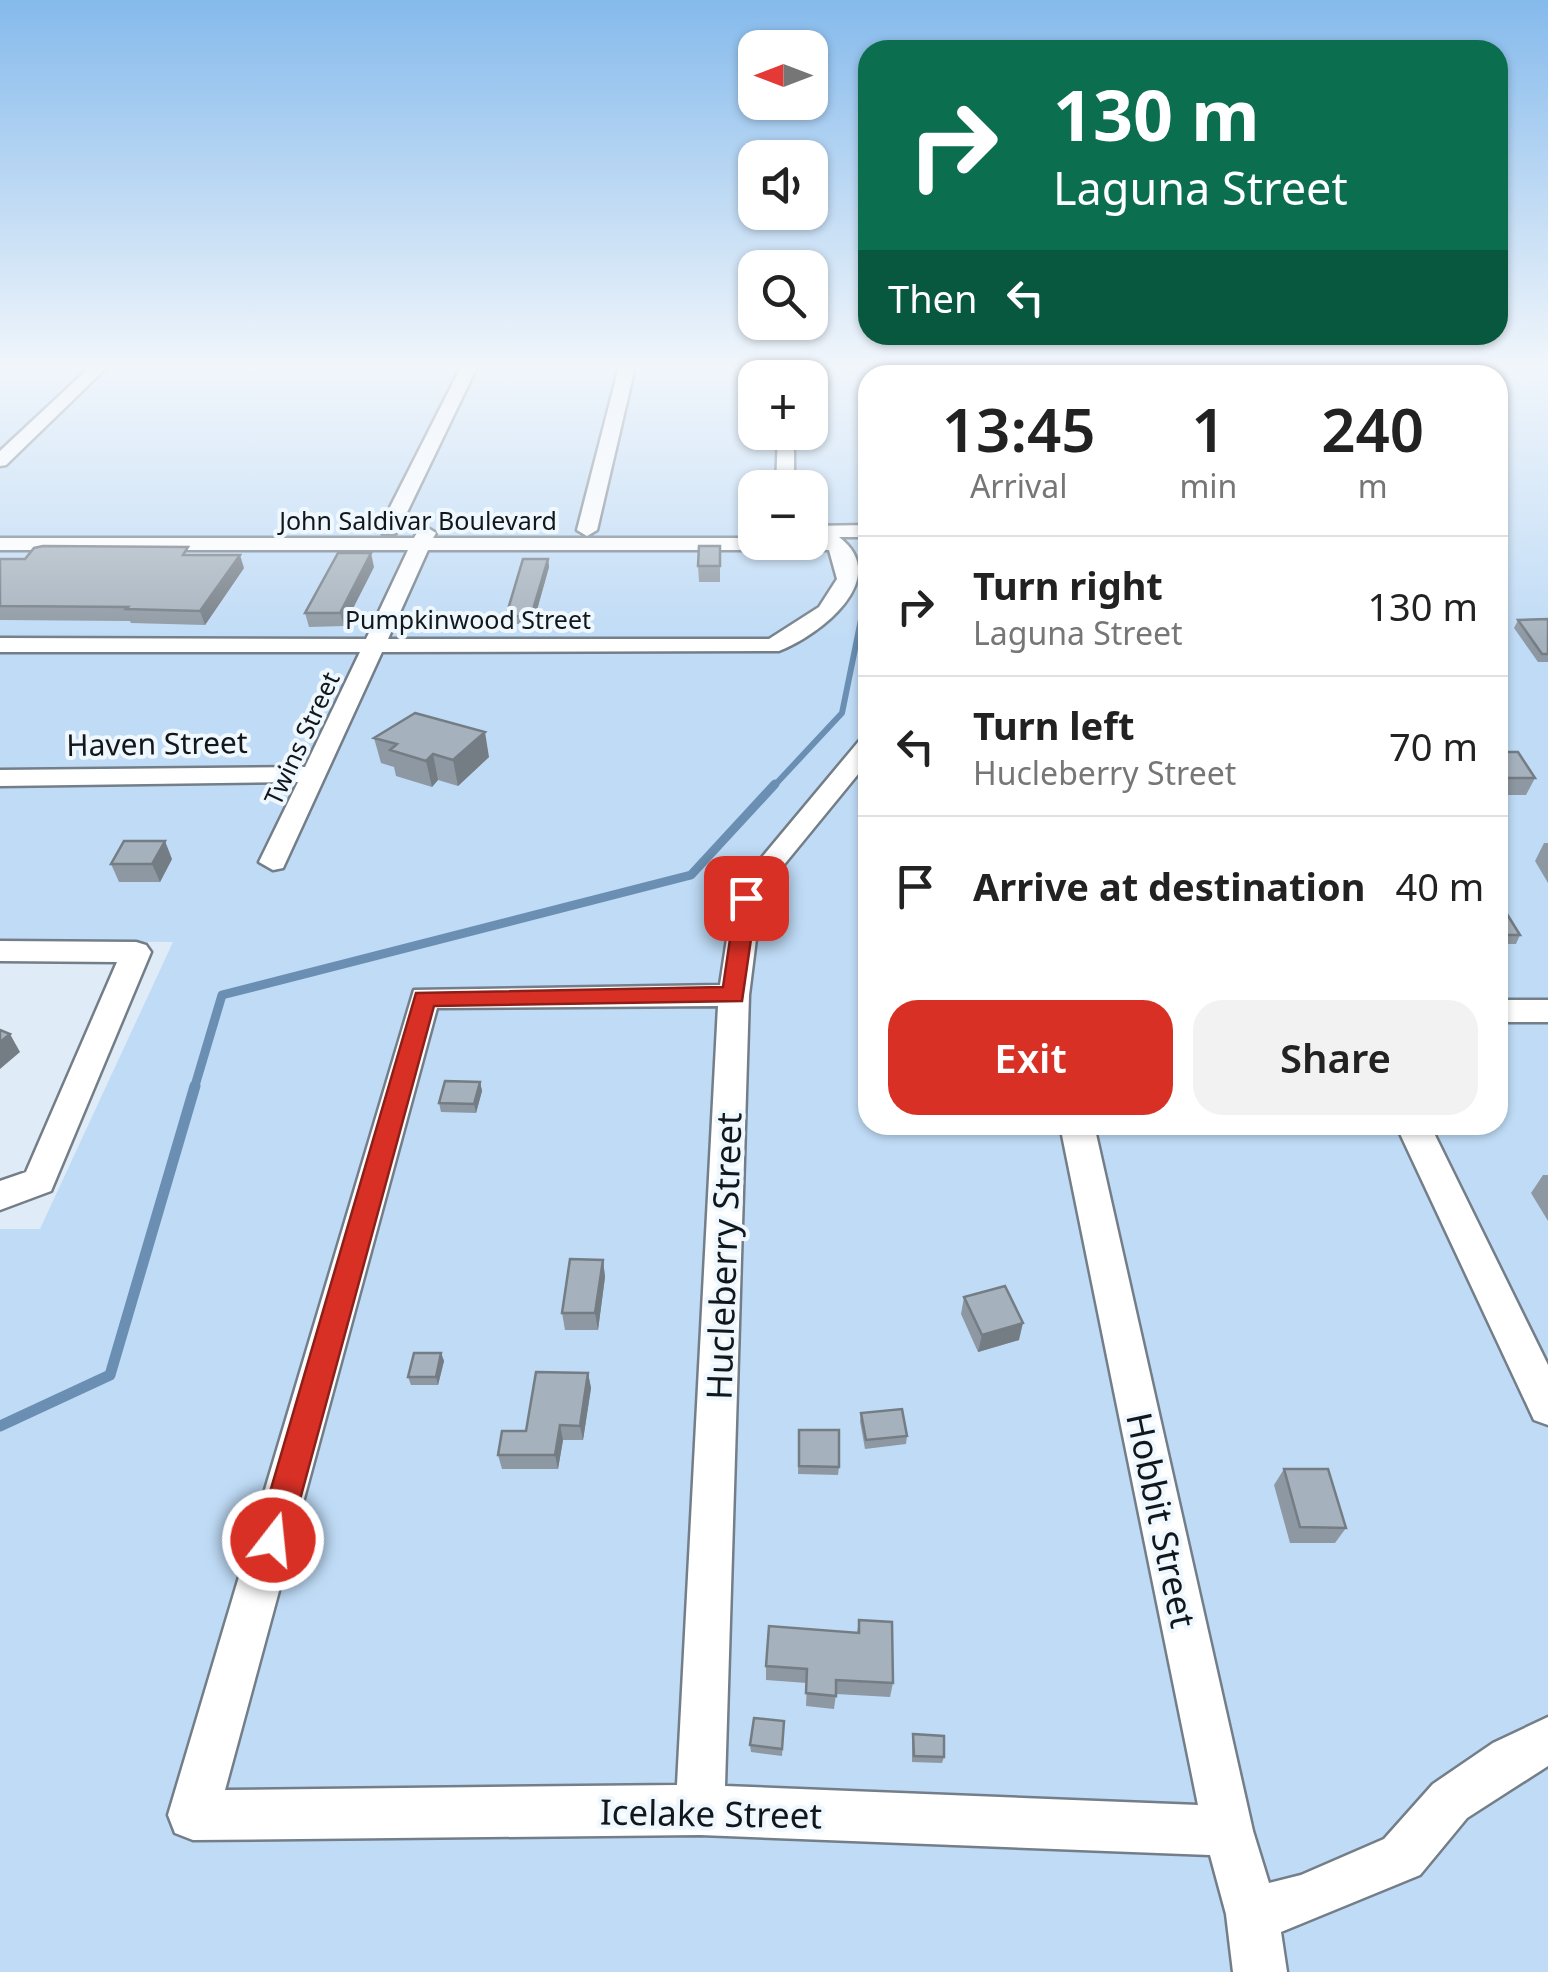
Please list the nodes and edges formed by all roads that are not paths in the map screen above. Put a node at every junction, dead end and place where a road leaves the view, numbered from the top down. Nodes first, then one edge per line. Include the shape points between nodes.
1 (424, 459) edge
2 (604, 459) edge
3 (0, 525) edge
4 (390, 529) junction
5 (587, 530) junction
6 (738, 530) edge
7 (858, 531) edge
8 (828, 534) edge
9 (738, 536) edge
10 (424, 538) junction
11 (828, 541) edge
12 (0, 544) edge
13 (0, 646) edge
14 (374, 646) junction
15 (858, 758) edge
16 (316, 774) junction
17 (0, 778) edge
18 (273, 862) dead end
19 (0, 951) edge
20 (734, 995) junction
21 (1508, 1010) edge
22 (1548, 1012) edge
23 (1079, 1135) edge
24 (1418, 1135) edge
25 (0, 1196) edge
26 (1548, 1408) edge
27 (1548, 1741) edge
28 (700, 1810) junction
29 (1228, 1831) junction
30 (1252, 1914) junction
31 (1260, 1972) edge

1 - 4 street
2 - 5 street
3 - 4 street, John Saldivar Boulevard
4 - 10 street, John Saldivar Boulevard
5 - 6 street, John Saldivar Boulevard
5 - 10 street, John Saldivar Boulevard
7 - 8 street, John Saldivar Boulevard
9 - 10 street, John Saldivar Boulevard
10 - 12 street, John Saldivar Boulevard
10 - 14 street, Twins Street
11 - 14 street, Pumpkinwood Street via 848,565 840,600 770,646
13 - 14 street, Pumpkinwood Street
14 - 16 street, Twins Street
15 - 20 street, Hucleberry Street via 746,898
16 - 17 street, Haven Street
16 - 18 street, Twins Street
19 - 25 street via 136,952 40,1181
20 - 28 street, Hucleberry Street
20 - 28 street, Icelake Street via 424,998 192,1815
21 - 22 street
23 - 29 street, Hobbit Street
24 - 26 street
27 - 30 street via 1450,1801 1402,1857
28 - 29 street, Icelake Street
29 - 30 street, Hobbit Street
30 - 31 street, Hobbit Street

